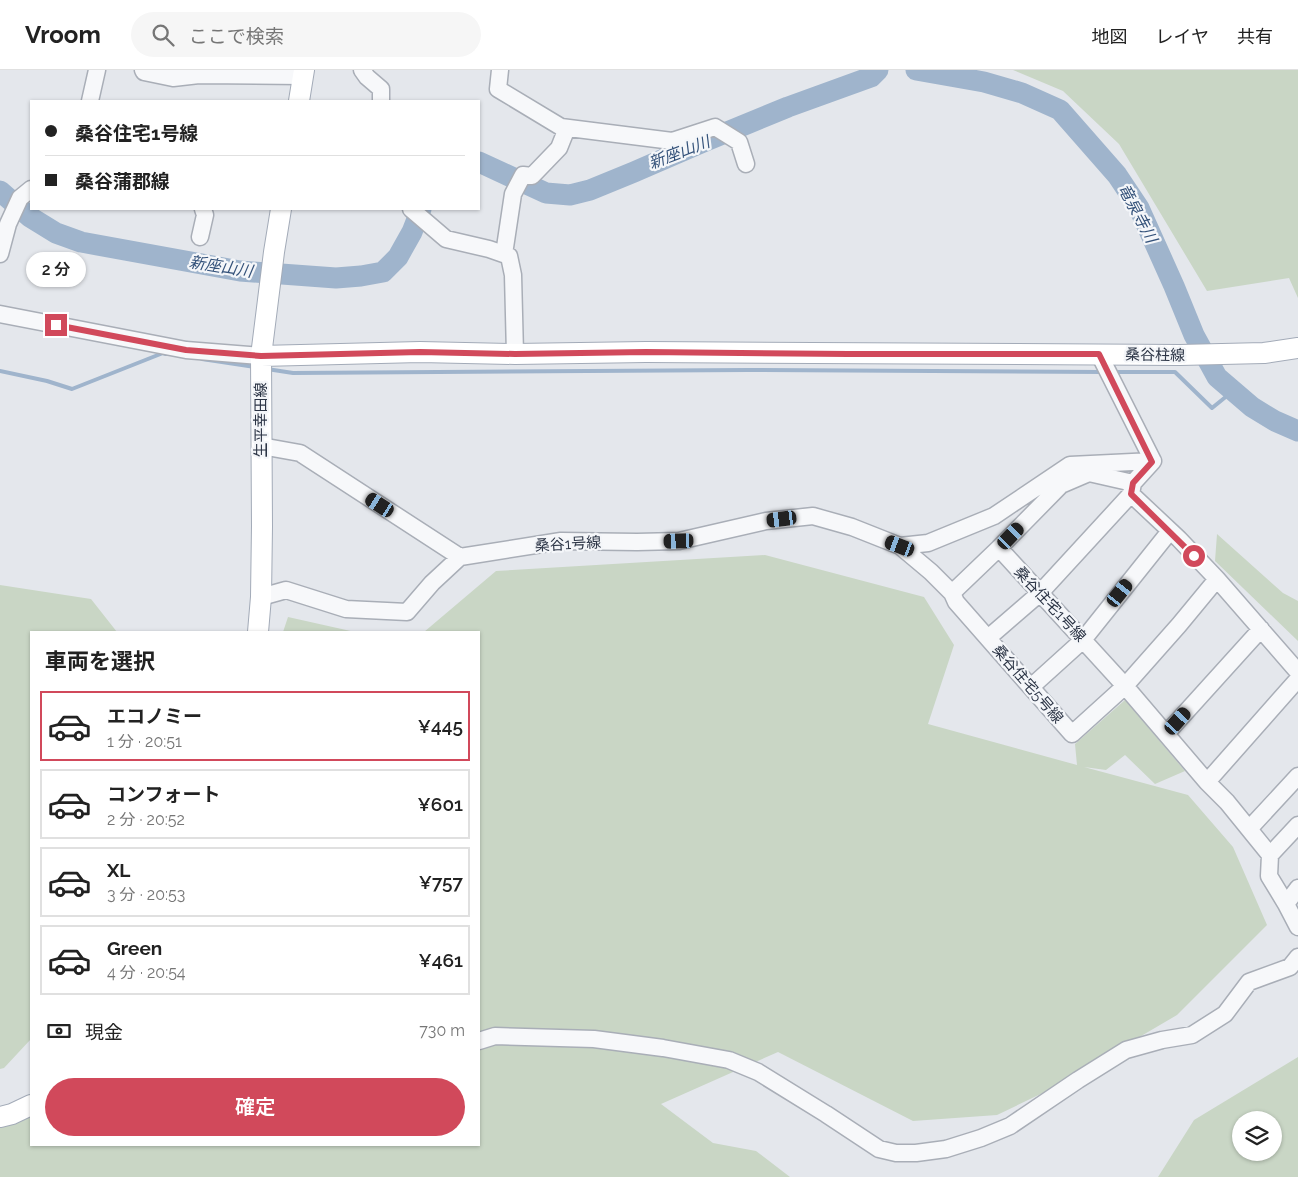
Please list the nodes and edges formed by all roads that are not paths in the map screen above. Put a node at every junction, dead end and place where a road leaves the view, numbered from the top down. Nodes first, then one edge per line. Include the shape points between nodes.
1 (97, 70) edge
2 (143, 70) edge
3 (362, 70) edge
4 (500, 70) edge
5 (303, 73) edge
6 (90, 100) edge
7 (299, 100) edge
8 (381, 100) edge
9 (567, 128) junction
10 (746, 164) dead end
11 (26, 194) edge
12 (203, 210) edge
13 (281, 210) edge
14 (412, 210) edge
15 (200, 238) dead end
16 (0, 254) edge
17 (504, 254) junction
18 (0, 314) edge
19 (1298, 348) edge
20 (515, 354) junction
21 (1099, 354) junction
22 (261, 356) junction
23 (261, 446) junction
24 (1152, 462) junction
25 (1132, 488) junction
26 (1170, 531) junction
27 (900, 546) junction
28 (999, 548) junction
29 (460, 557) junction
30 (1217, 579) junction
31 (952, 593) junction
32 (1040, 593) junction
33 (261, 597) junction
34 (1261, 629) junction
35 (258, 631) edge
36 (988, 638) junction
37 (1083, 640) junction
38 (1298, 672) edge
39 (1298, 679) edge
40 (1125, 686) junction
41 (1031, 687) junction
42 (1166, 734) junction
43 (1298, 776) edge
44 (1207, 782) junction
45 (1298, 825) edge
46 (1249, 829) junction
47 (1270, 855) junction
48 (1298, 888) edge
49 (1286, 904) junction
50 (1298, 927) edge
51 (1298, 957) edge
52 (480, 1041) edge
53 (30, 1106) edge
54 (0, 1117) edge

1 - 6 street
2 - 5 street via 173,78
3 - 8 street via 381,89
4 - 9 street via 498,90
5 - 7 main road
9 - 10 street via 672,141 715,127 739,142
9 - 17 street via 559,148 532,176 523,175 513,194
11 - 16 street via 8,224
12 - 15 street
13 - 22 main road, 生平幸田線
14 - 17 street via 446,239
17 - 20 street via 509,256 513,275
18 - 22 street via 186,350
19 - 21 main road, 桑谷柱線 via 1231,354
20 - 21 main road, 桑谷柱線
20 - 22 main road, 桑谷柱線 via 420,352
21 - 24 street
22 - 23 main road, 生平幸田線
23 - 29 street via 300,453
23 - 33 main road, 生平幸田線
24 - 25 street
24 - 27 street via 1070,465 994,516 928,543
25 - 26 street
25 - 28 street via 1089,473 1061,485
25 - 32 street
26 - 30 street
26 - 37 street
27 - 29 street, 桑谷1号線 via 813,516 766,521 679,541 561,541
27 - 31 street, 桑谷住宅5号線
28 - 31 street
28 - 32 street, 桑谷住宅1号線
29 - 33 street via 407,612 346,609 286,590
30 - 34 street
30 - 40 street, 桑谷住宅5号線
31 - 36 street, 桑谷住宅5号線
32 - 36 street
32 - 37 street, 桑谷住宅1号線
33 - 35 main road, 生平幸田線
34 - 38 street
34 - 42 street
36 - 41 street, 桑谷住宅5号線
37 - 40 street, 桑谷住宅1号線
37 - 41 street
39 - 44 street
40 - 41 street, 桑谷住宅5号線 via 1072,734
40 - 42 street, 桑谷住宅1号線
42 - 44 street, 桑谷住宅1号線
43 - 46 street
44 - 46 street, 桑谷住宅1号線
45 - 47 street
46 - 47 street, 桑谷住宅1号線
47 - 49 street via 1269,876
48 - 49 street
49 - 50 street
51 - 52 street via 1290,967 1249,982 1225,1014 1192,1035 1126,1050 1010,1126 946,1149 916,1153 880,1149 758,1072 729,1060 594,1039 495,1036
53 - 54 main road

